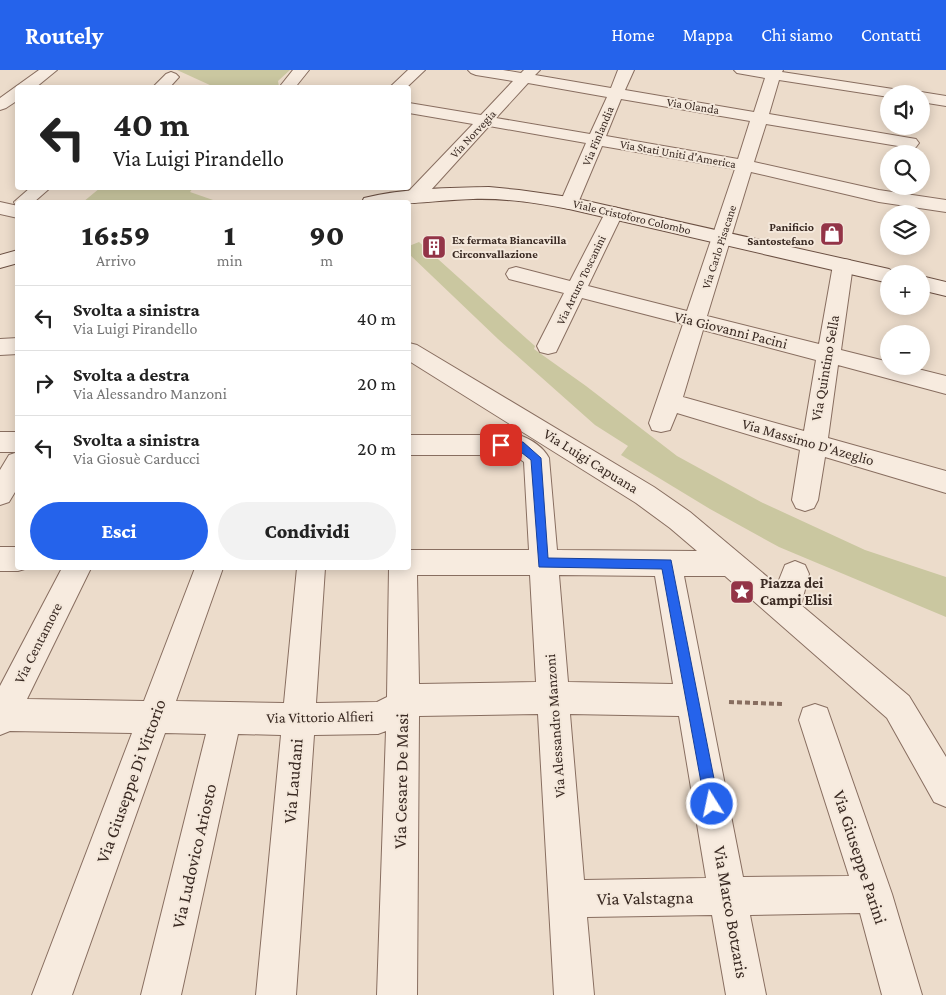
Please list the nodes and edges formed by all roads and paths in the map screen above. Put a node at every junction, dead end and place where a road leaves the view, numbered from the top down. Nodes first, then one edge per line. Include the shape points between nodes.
1 (48, 70) edge
2 (301, 70) edge
3 (417, 70) edge
4 (476, 70) edge
5 (626, 70) edge
6 (742, 70) edge
7 (775, 72) edge
8 (529, 74) edge
9 (171, 77) dead end
10 (28, 85) edge
11 (162, 85) edge
12 (291, 85) edge
13 (400, 85) edge
14 (880, 90) edge
15 (616, 93) junction
16 (15, 94) edge
17 (930, 98) edge
18 (946, 101) edge
19 (0, 106) edge
20 (411, 108) edge
21 (15, 109) edge
22 (760, 117) junction
23 (485, 121) junction
24 (596, 140) junction
25 (910, 143) dead end
26 (745, 165) junction
27 (38, 190) edge
28 (414, 197) junction
29 (25, 200) edge
30 (388, 200) edge
31 (569, 203) junction
32 (946, 206) edge
33 (614, 213) junction
34 (722, 238) junction
35 (15, 257) edge
36 (0, 262) edge
37 (843, 266) junction
38 (516, 274) dead end
39 (880, 274) edge
40 (930, 285) edge
41 (946, 289) edge
42 (576, 290) junction
43 (695, 320) junction
44 (15, 346) edge
45 (548, 346) dead end
46 (0, 347) edge
47 (411, 352) edge
48 (828, 354) junction
49 (946, 385) edge
50 (665, 412) joint
51 (0, 442) edge
52 (15, 442) edge
53 (812, 444) junction
54 (411, 445) edge
55 (15, 467) edge
56 (946, 482) edge
57 (0, 494) edge
58 (805, 500) dead end
59 (0, 559) edge
60 (15, 559) edge
61 (411, 562) edge
62 (543, 563) junction
63 (667, 564) junction
64 (731, 564) junction
65 (76, 570) edge
66 (208, 570) edge
67 (311, 570) edge
68 (403, 570) edge
69 (795, 574) dead end
70 (786, 610) junction
71 (553, 698) junction
72 (693, 700) junction
73 (403, 706) junction
74 (155, 716) junction
75 (1, 717) edge
76 (226, 717) junction
77 (298, 719) junction
78 (814, 720) dead end
79 (946, 790) edge
80 (873, 894) junction
81 (728, 897) junction
82 (567, 899) junction
83 (52, 995) edge
84 (161, 995) edge
85 (276, 995) edge
86 (398, 995) edge
87 (574, 995) edge
88 (746, 995) edge
89 (902, 995) edge

1 - 10 street
2 - 12 street
3 - 13 street
4 - 8 street, Via Olanda
5 - 15 street, Via Finlandia
6 - 7 street
7 - 14 street
7 - 22 street, Via Carlo Pisacane
8 - 15 street, Via Olanda
8 - 23 street, Via Norvegia
9 - 11 street
15 - 22 street, Via Olanda
15 - 24 street, Via Finlandia
16 - 19 street
17 - 18 street
19 - 21 street
20 - 23 street, Via Stati Uniti d'America
22 - 25 street, Via Olanda
22 - 26 street, Via Carlo Pisacane
23 - 24 street, Via Stati Uniti d'America
23 - 28 street, Via Norvegia
24 - 26 street, Via Stati Uniti d'America
24 - 31 street, Via Finlandia
26 - 32 street, Via Stati Uniti d'America via 879,196
26 - 34 street, Via Carlo Pisacane
27 - 29 street
28 - 30 street, Viale Cristoforo Colombo
28 - 31 street, Viale Cristoforo Colombo via 491,193
31 - 33 street, Viale Cristoforo Colombo
33 - 34 street, Viale Cristoforo Colombo
33 - 42 street, Via Arturo Toscanini
34 - 37 street, Viale Cristoforo Colombo
34 - 43 street, Via Carlo Pisacane
35 - 36 street
37 - 39 street, Viale Cristoforo Colombo
37 - 48 street, Via Quintino Sella
38 - 42 street, Via Giovanni Pacini
40 - 41 street
42 - 43 street, Via Giovanni Pacini
42 - 45 street, Via Arturo Toscanini
43 - 48 street, Via Giovanni Pacini
43 - 50 street, Via Carlo Pisacane
44 - 46 street
47 - 64 street, Via Luigi Capuana via 645,495
48 - 49 street, Via Giovanni Pacini
48 - 53 street, Via Quintino Sella
50 - 53 street, Via Massimo D'Azeglio
51 - 52 street
53 - 56 street, Via Massimo D'Azeglio
53 - 58 street, Via Quintino Sella
54 - 62 street, Via Alessandro Manzoni via 519,445 536,458
55 - 57 street
59 - 60 street
61 - 62 street
62 - 63 street
62 - 71 street, Via Alessandro Manzoni
63 - 64 street
63 - 72 street, Via Marco Botzaris
64 - 70 street, Via Luigi Capuana
65 - 75 street, Via Centamore
66 - 74 street, Via Giuseppe Di Vittorio
67 - 77 street, Via Laudani
68 - 73 street, Via Cesare De Masi
69 - 70 street
70 - 79 street, Via Luigi Capuana via 898,706
71 - 72 street, Via Vittorio Alfieri
71 - 73 street, Via Vittorio Alfieri via 418,700
71 - 82 street, Via Alessandro Manzoni
72 - 81 street, Via Marco Botzaris
73 - 77 street, Via Vittorio Alfieri via 378,718
73 - 86 street, Via Cesare De Masi
74 - 75 street, Via Vittorio Alfieri
74 - 76 street, Via Vittorio Alfieri
74 - 83 street, Via Giuseppe Di Vittorio
76 - 77 street, Via Vittorio Alfieri
76 - 84 street, Via Ludovico Ariosto
77 - 85 street, Via Laudani
78 - 80 street, Via Giuseppe Parini
80 - 81 street, Via Valstagna
80 - 89 street, Via Giuseppe Parini
81 - 82 street, Via Valstagna
81 - 88 street, Via Marco Botzaris
82 - 87 street, Via Alessandro Manzoni

